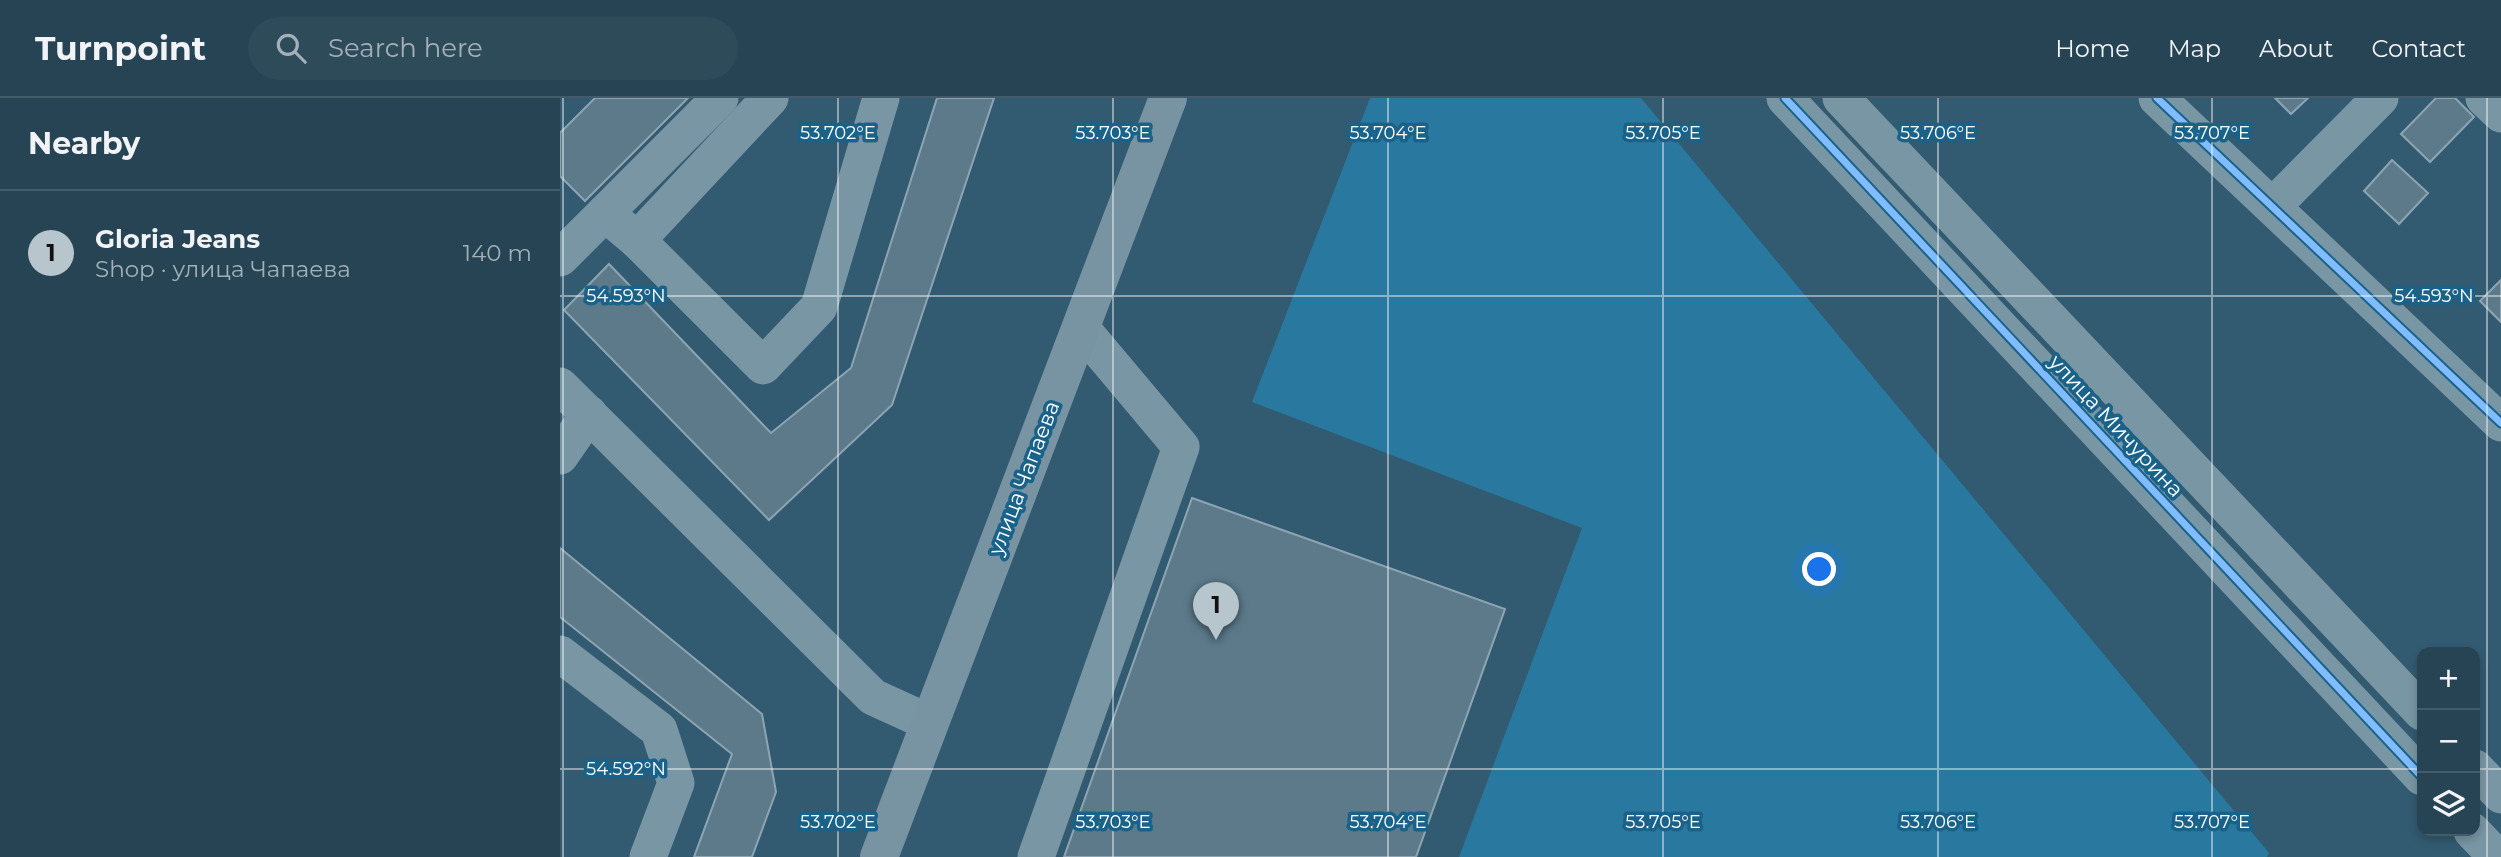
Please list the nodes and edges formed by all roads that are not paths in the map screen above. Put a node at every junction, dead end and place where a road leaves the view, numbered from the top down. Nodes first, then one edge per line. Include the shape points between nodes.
1 (720, 98) edge
2 (770, 98) edge
3 (881, 98) edge
4 (1168, 98) edge
5 (1785, 98) edge
6 (1841, 98) edge
7 (2157, 98) edge
8 (2380, 98) edge
9 (2484, 98) edge
10 (2501, 114) edge
11 (2273, 206) junction
12 (605, 213) junction
13 (637, 240) junction
14 (560, 258) edge
15 (1081, 328) junction
16 (560, 386) edge
17 (589, 414) junction
18 (2501, 423) edge
19 (560, 456) edge
20 (560, 654) edge
21 (2420, 710) edge
22 (930, 723) junction
23 (2418, 773) edge
24 (2480, 773) edge
25 (2501, 795) edge
26 (2477, 836) edge
27 (648, 857) edge
28 (879, 857) edge
29 (1036, 857) edge
30 (2497, 857) edge

1 - 12 street
2 - 13 street
3 - 13 street via 819,307 763,366
4 - 15 main road, улица Чапаева
5 - 23 street, улица Мичурина
6 - 21 street, улица Мичурина
7 - 11 street
8 - 11 street
9 - 10 street
11 - 18 street
12 - 13 street
12 - 14 street
15 - 22 main road, улица Чапаева
15 - 29 street via 1181,447
16 - 17 street
17 - 19 street
17 - 22 street via 873,697
20 - 27 street via 659,730 676,783
22 - 28 main road, улица Чапаева
24 - 25 street
26 - 30 street

